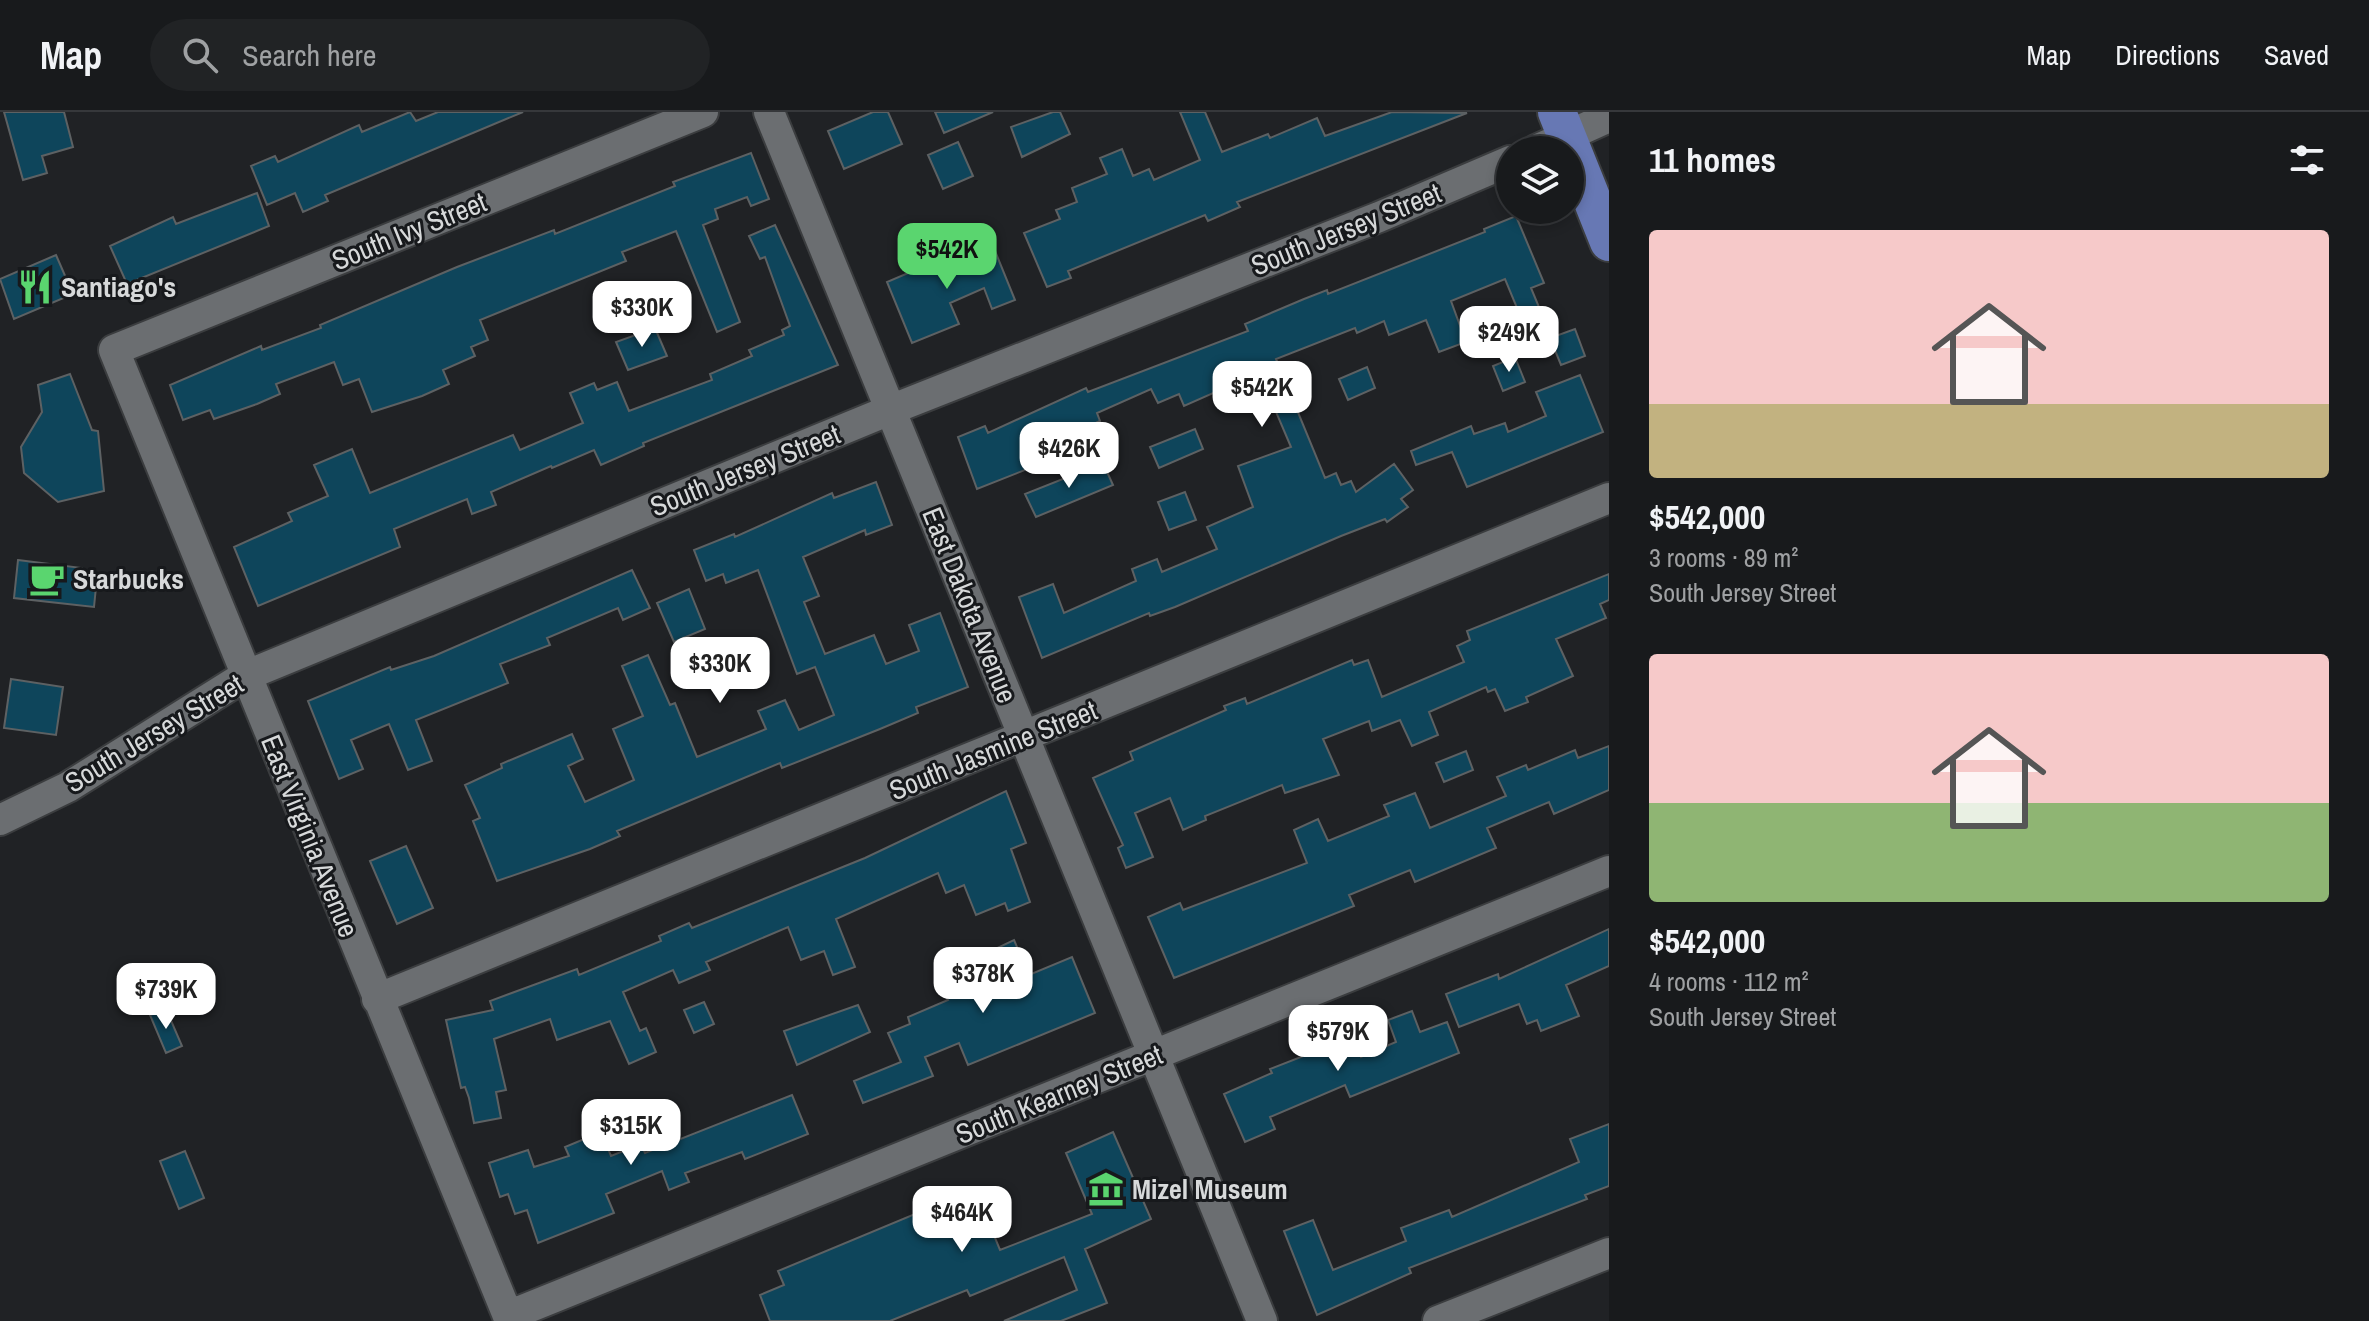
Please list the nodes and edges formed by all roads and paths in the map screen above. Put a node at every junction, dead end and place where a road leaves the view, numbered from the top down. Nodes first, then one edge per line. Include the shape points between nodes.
1 (703, 112) edge
2 (769, 112) edge
3 (1609, 117) edge
4 (1553, 133) edge
5 (1496, 167) edge
6 (1609, 242) edge
7 (114, 350) joint
8 (890, 410) junction
9 (1609, 498) edge
10 (245, 676) junction
11 (1024, 738) junction
12 (0, 820) edge
13 (1609, 871) edge
14 (377, 999) junction
15 (1155, 1055) junction
16 (1609, 1253) edge
17 (509, 1319) edge
18 (1262, 1321) edge
19 (1438, 1321) edge

1 - 7 street, South Ivy Street
2 - 8 street, East Dakota Avenue
3 - 4 street
4 - 6 main road
5 - 8 street, South Jersey Street
7 - 10 street, East Virginia Avenue
8 - 10 street, South Jersey Street
8 - 11 street, East Dakota Avenue
9 - 11 street, South Jasmine Street
10 - 12 street, South Jersey Street via 68,787
10 - 14 street, East Virginia Avenue
11 - 14 street, South Jasmine Street
11 - 15 street, East Dakota Avenue
13 - 15 street, South Kearney Street
14 - 17 street, East Virginia Avenue
15 - 17 street, South Kearney Street
15 - 18 street, East Dakota Avenue
16 - 19 street

